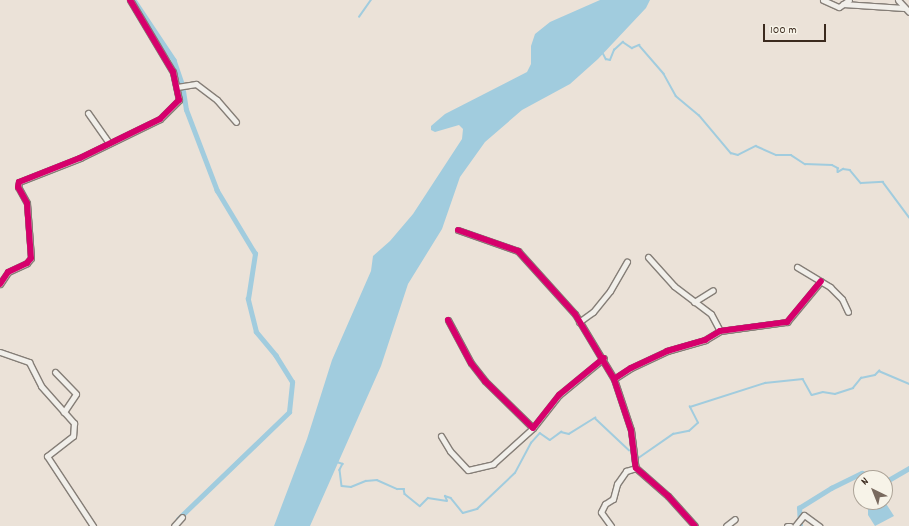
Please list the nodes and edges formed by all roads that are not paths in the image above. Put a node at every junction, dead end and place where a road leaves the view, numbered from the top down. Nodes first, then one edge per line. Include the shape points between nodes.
1 (130, 0) edge
2 (823, 0) edge
3 (849, 0) edge
4 (898, 0) edge
5 (843, 4) junction
6 (904, 8) junction
7 (909, 12) edge
8 (177, 87) junction
9 (88, 113) dead end
10 (236, 122) dead end
11 (109, 143) junction
12 (458, 230) dead end
13 (648, 257) dead end
14 (627, 262) dead end
15 (797, 266) dead end
16 (821, 281) junction
17 (0, 284) edge
18 (713, 290) dead end
19 (694, 302) junction
20 (848, 312) dead end
21 (448, 320) dead end
22 (579, 322) junction
23 (720, 331) junction
24 (0, 352) edge
25 (604, 358) junction
26 (55, 372) dead end
27 (614, 379) junction
28 (64, 412) junction
29 (534, 428) junction
30 (441, 436) dead end
31 (636, 468) junction
32 (182, 517) dead end
33 (735, 519) dead end
34 (93, 526) edge
35 (174, 526) edge
36 (610, 526) edge
37 (695, 526) edge
38 (726, 526) edge
39 (786, 526) edge
40 (790, 526) edge
41 (795, 526) edge
42 (819, 526) edge

1 - 8 street via 169,63
2 - 5 street via 839,7
3 - 5 street
4 - 6 street
5 - 6 street
6 - 7 street
8 - 10 street via 196,84 217,100
8 - 11 street via 180,98 167,114
9 - 11 street
11 - 17 street via 17,184 27,203 31,258 28,263 8,272
12 - 22 street via 518,251 575,314
13 - 19 street via 674,286
14 - 22 street via 610,291 593,312
15 - 16 street
16 - 20 street via 842,299
16 - 23 street via 787,322
18 - 19 street
19 - 23 street via 715,317
21 - 29 street via 471,362 485,381
22 - 25 street
23 - 27 street via 705,340 667,351 630,368
24 - 28 street via 29,362 41,386
25 - 27 street
25 - 29 street via 559,395
26 - 28 street via 76,394
27 - 31 street via 631,430
28 - 34 street via 74,423 73,436 47,456
29 - 30 street via 493,464 468,470 450,451
31 - 36 street via 626,471 617,484 613,499 605,504 600,512
31 - 37 street via 668,496
32 - 35 street
33 - 38 street
39 - 40 street
41 - 42 street via 804,515

